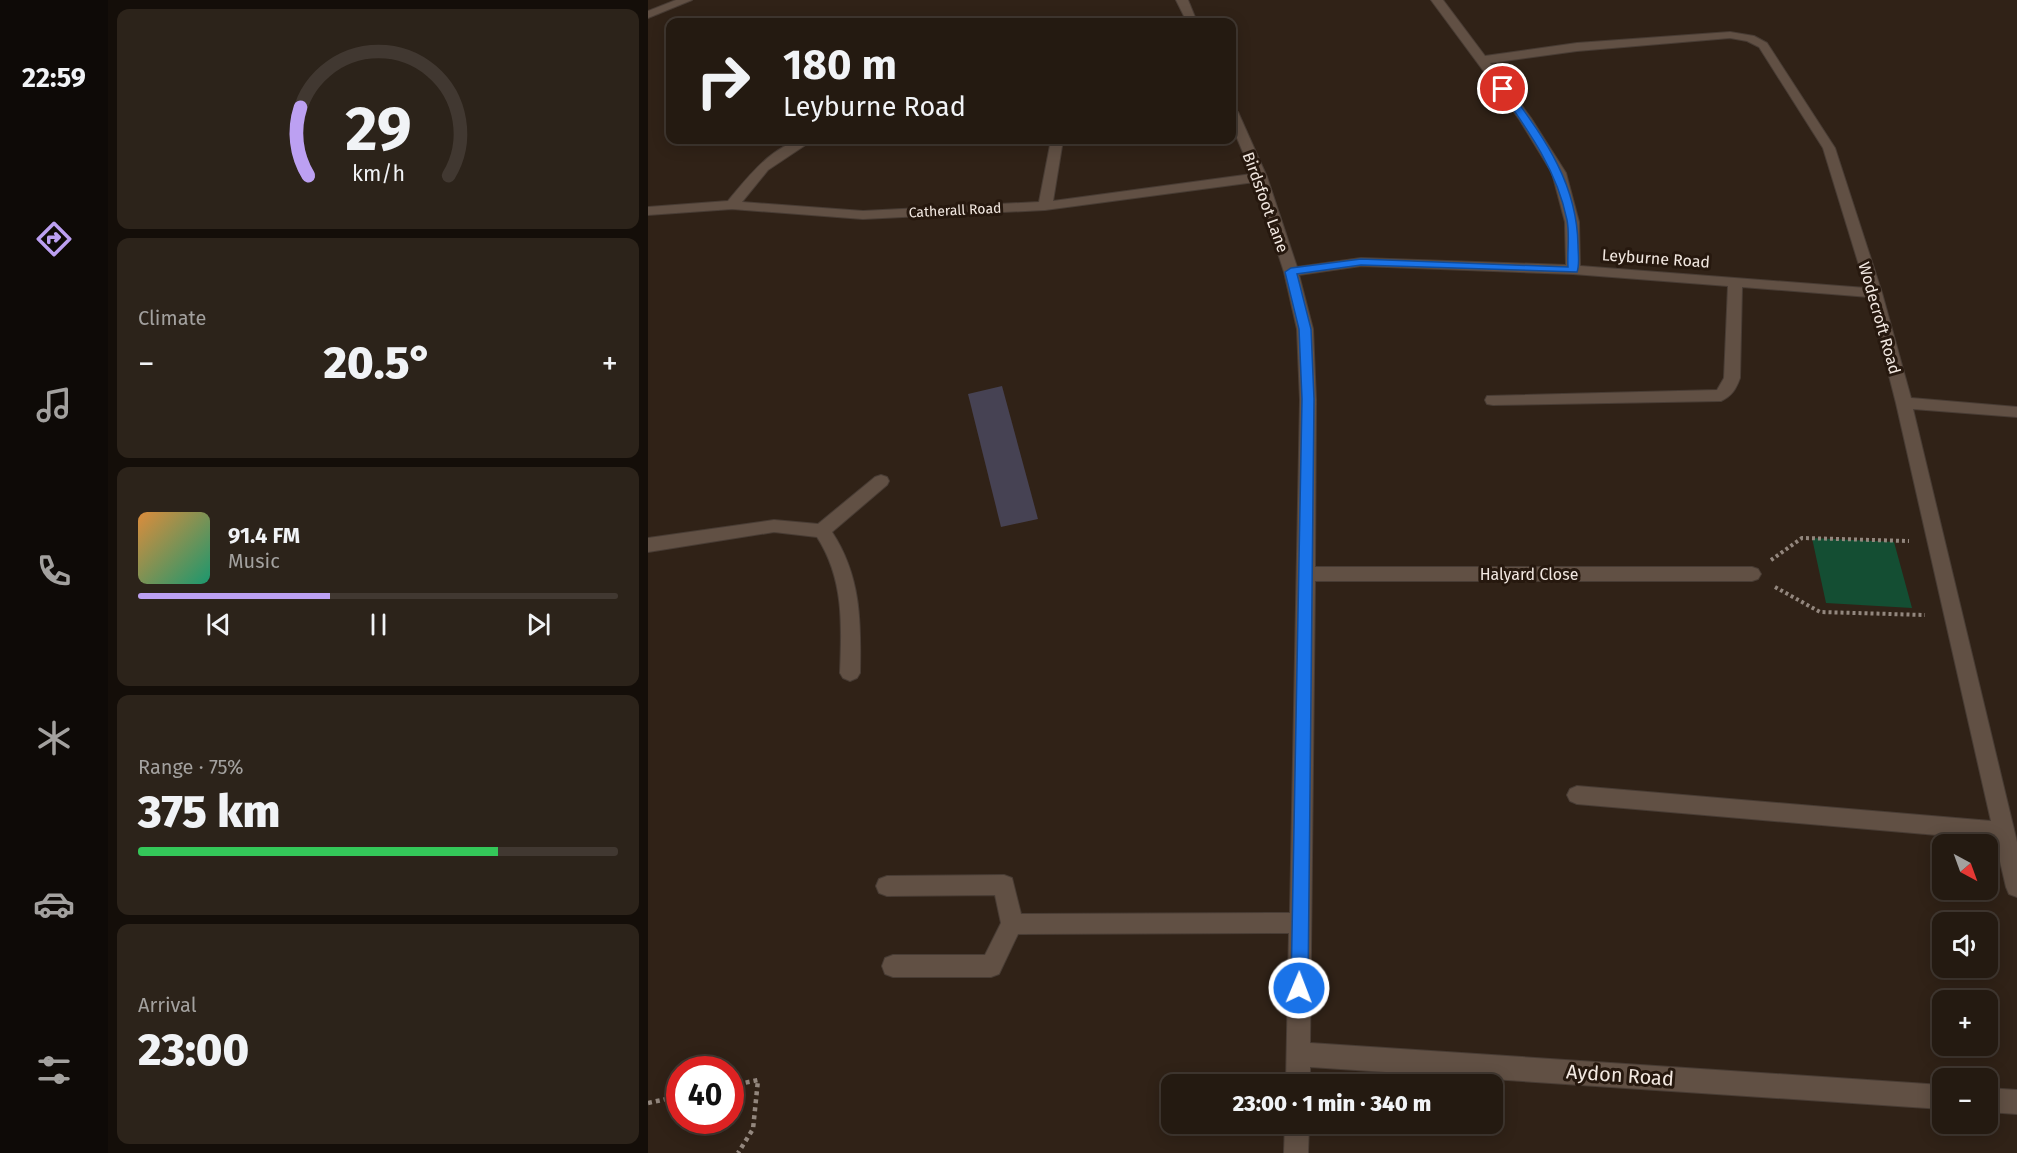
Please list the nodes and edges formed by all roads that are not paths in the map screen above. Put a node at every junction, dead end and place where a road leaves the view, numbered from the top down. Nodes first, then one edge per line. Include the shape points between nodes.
1 (686, 0) edge
2 (1182, 0) edge
3 (1437, 0) edge
4 (648, 15) edge
5 (1190, 18) edge
6 (1482, 60) junction
7 (1236, 121) edge
8 (800, 144) edge
9 (1056, 144) edge
10 (1260, 177) junction
11 (732, 205) junction
12 (1045, 206) junction
13 (648, 212) edge
14 (1573, 270) junction
15 (1291, 272) junction
16 (1736, 281) junction
17 (1875, 293) junction
18 (1493, 400) dead end
19 (1904, 403) junction
20 (2017, 411) edge
21 (881, 480) dead end
22 (822, 531) junction
23 (648, 545) edge
24 (1306, 574) junction
25 (1752, 574) road end
26 (850, 673) dead end
27 (1577, 795) dead end
28 (2004, 831) junction
29 (887, 886) dead end
30 (2017, 886) edge
31 (1300, 923) junction
32 (1012, 924) junction
33 (893, 966) dead end
34 (1298, 1054) junction
35 (1298, 1074) edge
36 (1932, 1096) edge
37 (1998, 1101) edge
38 (2017, 1102) edge
39 (1297, 1134) edge
40 (1296, 1153) edge

1 - 4 street
2 - 5 street
3 - 6 street
6 - 14 street via 1559,173 1572,222
6 - 17 street, Wodecroft Road via 1577,47 1730,35 1763,45 1829,148
7 - 10 street, Birdsfoot Lane
8 - 11 street via 763,167
9 - 12 street
10 - 12 street, Catherall Road
10 - 15 street, Birdsfoot Lane
11 - 12 street, Catherall Road via 863,215
11 - 13 street, Catherall Road
14 - 15 street, Leyburne Road via 1361,262
14 - 16 street, Leyburne Road
15 - 24 street, Birdsfoot Lane via 1305,329
16 - 17 street, Leyburne Road
16 - 18 street via 1732,378 1723,394
17 - 19 street, Wodecroft Road
19 - 20 street
19 - 28 street, Wodecroft Road
21 - 22 street
22 - 23 street via 774,526
22 - 26 street via 837,552 851,602
24 - 25 street, Halyard Close
24 - 31 street, Birdsfoot Lane
27 - 28 street
28 - 30 street, Wodecroft Road
29 - 32 street via 1004,885
31 - 32 street
31 - 34 street, Birdsfoot Lane
32 - 33 street via 991,966
34 - 35 street, Birdsfoot Lane
34 - 36 street, Aydon Road
37 - 38 street
39 - 40 street

